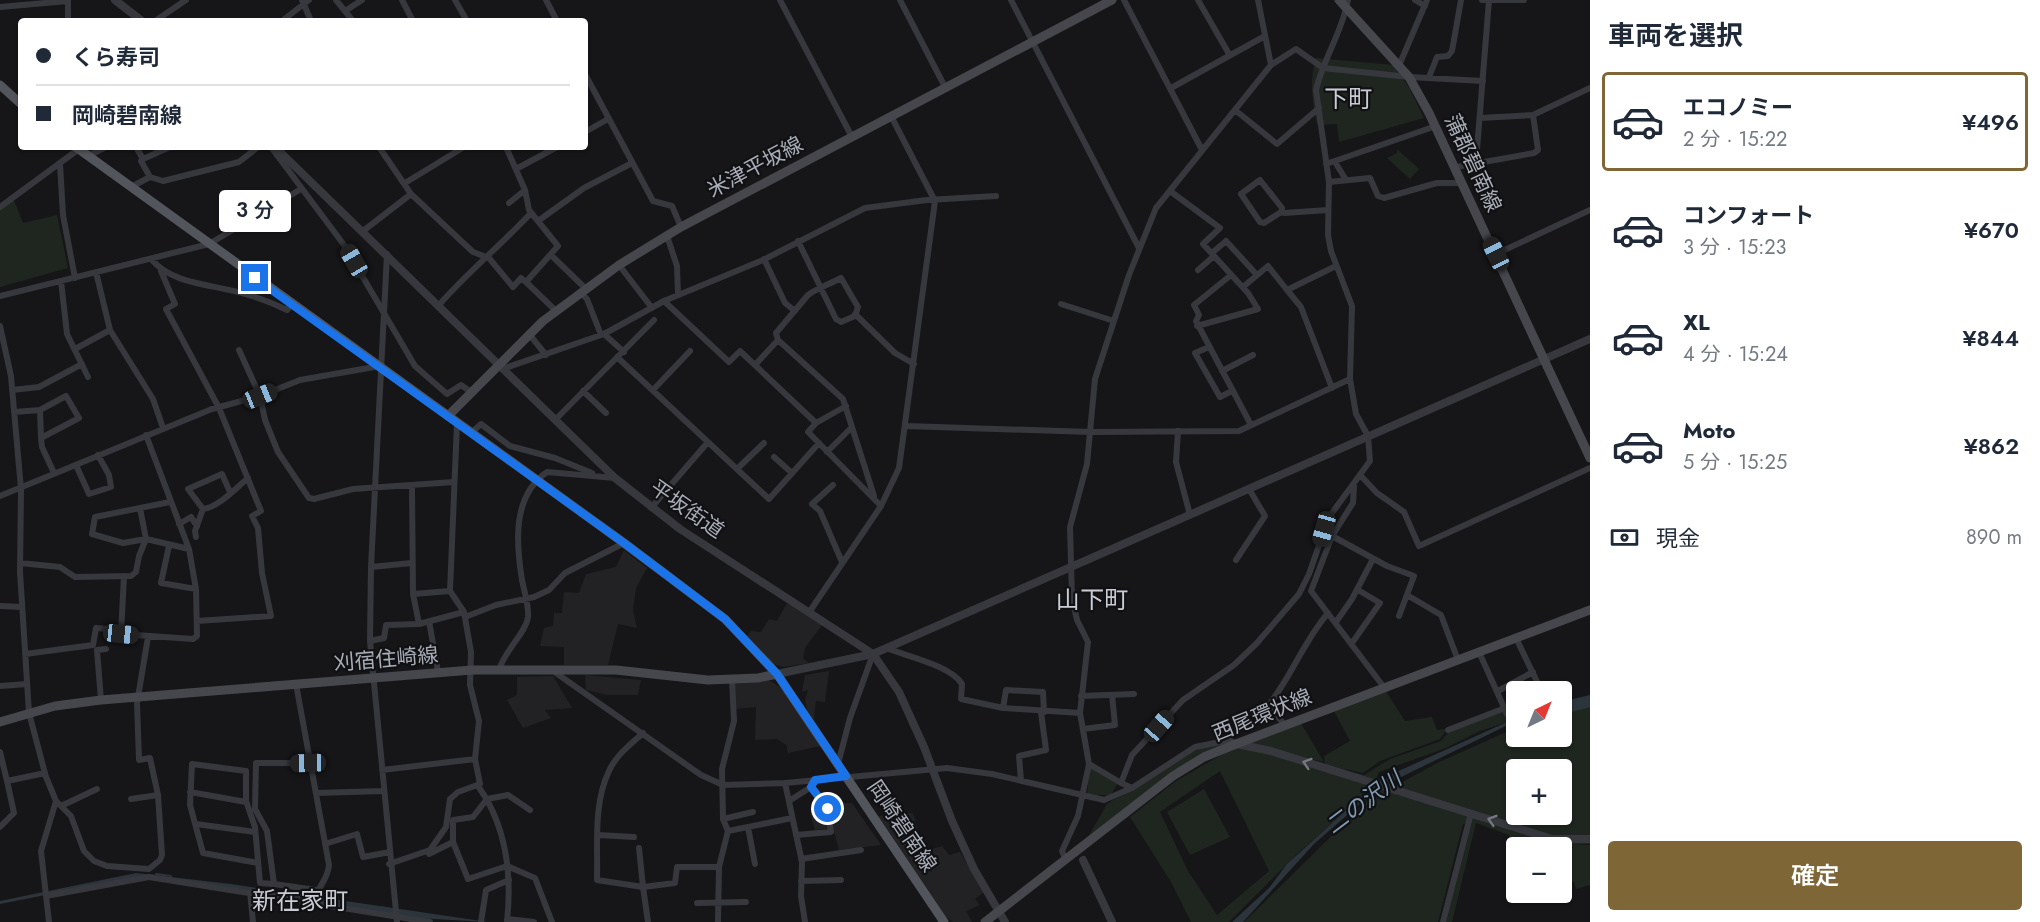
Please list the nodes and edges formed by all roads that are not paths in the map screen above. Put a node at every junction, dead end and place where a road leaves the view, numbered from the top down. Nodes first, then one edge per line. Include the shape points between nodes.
1 (115, 0) edge
2 (186, 0) edge
3 (309, 0) edge
4 (336, 0) edge
5 (362, 0) edge
6 (402, 0) edge
7 (454, 0) edge
8 (546, 0) edge
9 (780, 0) edge
10 (900, 0) edge
11 (1011, 0) edge
12 (1112, 0) edge
13 (1124, 0) edge
14 (1198, 0) edge
15 (1258, 0) edge
16 (1339, 0) edge
17 (1415, 0) edge
18 (1461, 0) edge
19 (1487, 0) edge
20 (1524, 0) edge
21 (68, 1) edge
22 (302, 3) edge
23 (1426, 3) edge
24 (9, 4) edge
25 (1347, 5) edge
26 (0, 7) edge
27 (345, 11) junction
28 (68, 18) edge
29 (138, 18) edge
30 (159, 18) edge
31 (285, 18) edge
32 (310, 18) edge
33 (351, 18) edge
34 (411, 18) edge
35 (465, 18) edge
36 (555, 18) edge
37 (1265, 36) junction
38 (1033, 41) junction
39 (1229, 54) junction
40 (1397, 64) junction
41 (1271, 65) junction
42 (1323, 68) junction
43 (1409, 77) junction
44 (1429, 77) junction
45 (588, 80) edge
46 (1483, 81) junction
47 (0, 85) edge
48 (945, 87) junction
49 (1171, 88) junction
50 (1590, 88) edge
51 (18, 101) edge
52 (1319, 108) junction
53 (1235, 110) junction
54 (1533, 115) junction
55 (891, 116) junction
56 (1480, 118) junction
57 (608, 119) junction
58 (1436, 126) junction
59 (588, 130) edge
60 (852, 137) junction
61 (75, 150) edge
62 (80, 150) edge
63 (100, 150) edge
64 (138, 150) edge
65 (163, 150) edge
66 (254, 150) edge
67 (275, 150) edge
68 (276, 150) edge
69 (382, 150) edge
70 (456, 150) edge
71 (507, 150) edge
72 (551, 150) edge
73 (1202, 150) junction
74 (88, 156) junction
75 (143, 159) junction
76 (1335, 162) junction
77 (1476, 162) junction
78 (632, 163) junction
79 (60, 164) junction
80 (1326, 164) junction
81 (1456, 167) junction
82 (516, 169) junction
83 (150, 177) junction
84 (1346, 180) junction
85 (1329, 182) junction
86 (405, 183) junction
87 (1462, 183) junction
88 (131, 187) junction
89 (301, 189) junction
90 (525, 190) junction
91 (1170, 190) junction
92 (411, 194) junction
93 (996, 196) dead end
94 (935, 201) junction
95 (509, 203) dead end
96 (0, 207) edge
97 (1328, 210) junction
98 (1590, 210) edge
99 (1282, 212) junction
100 (531, 213) junction
101 (538, 221) junction
102 (681, 227) junction
103 (363, 231) junction
104 (667, 236) junction
105 (798, 242) junction
106 (209, 243) junction
107 (1139, 249) junction
108 (387, 254) junction
109 (1496, 254) junction
110 (551, 255) junction
111 (1213, 255) junction
112 (489, 258) junction
113 (151, 259) junction
114 (764, 259) junction
115 (619, 265) junction
116 (1336, 266) junction
117 (1198, 270) dead end
118 (161, 271) junction
119 (96, 272) junction
120 (1231, 274) junction
121 (1257, 275) junction
122 (75, 278) junction
123 (61, 281) junction
124 (526, 282) junction
125 (1243, 286) junction
126 (821, 288) junction
127 (583, 290) junction
128 (1287, 290) junction
129 (678, 295) junction
130 (0, 296) edge
131 (664, 301) junction
132 (292, 304) junction
133 (1061, 304) dead end
134 (439, 305) junction
135 (652, 308) junction
136 (382, 309) junction
137 (556, 311) junction
138 (795, 311) junction
139 (855, 314) junction
140 (654, 320) dead end
141 (1114, 321) junction
142 (0, 326) edge
143 (1197, 326) junction
144 (110, 330) junction
145 (529, 334) junction
146 (603, 334) junction
147 (1590, 339) edge
148 (778, 340) junction
149 (1209, 347) junction
150 (75, 349) junction
151 (239, 350) dead end
152 (690, 351) dead end
153 (624, 352) junction
154 (546, 355) junction
155 (1253, 355) dead end
156 (617, 357) junction
157 (1545, 361) junction
158 (82, 364) junction
159 (914, 364) junction
160 (755, 365) junction
161 (380, 366) junction
162 (502, 366) junction
163 (1222, 371) junction
164 (88, 377) dead end
165 (1350, 379) junction
166 (1332, 388) junction
167 (12, 390) junction
168 (653, 390) junction
169 (583, 391) junction
170 (1232, 391) junction
171 (471, 392) junction
172 (260, 396) junction
173 (846, 406) junction
174 (219, 408) junction
175 (40, 410) junction
176 (14, 411) junction
177 (606, 412) dead end
178 (448, 416) junction
179 (556, 419) junction
180 (457, 423) junction
181 (816, 423) junction
182 (906, 426) junction
183 (1251, 426) junction
184 (852, 427) junction
185 (163, 428) junction
186 (1178, 431) junction
187 (1091, 432) junction
188 (471, 433) junction
189 (146, 435) junction
190 (1368, 436) junction
191 (41, 438) junction
192 (708, 442) junction
193 (764, 443) dead end
194 (819, 443) junction
195 (828, 452) junction
196 (98, 455) junction
197 (774, 457) dead end
198 (1590, 458) edge
199 (76, 465) junction
200 (1590, 468) edge
201 (737, 469) junction
202 (792, 473) junction
203 (54, 474) junction
204 (1360, 475) junction
205 (604, 477) junction
206 (248, 478) junction
207 (615, 478) junction
208 (538, 481) junction
209 (454, 482) junction
210 (833, 484) dead end
211 (1354, 486) junction
212 (412, 487) junction
213 (21, 489) junction
214 (375, 489) junction
215 (1249, 489) junction
216 (230, 492) junction
217 (0, 496) edge
218 (875, 498) junction
219 (170, 502) junction
220 (881, 506) junction
221 (140, 508) junction
222 (651, 508) junction
223 (203, 509) junction
224 (1190, 515) junction
225 (179, 524) junction
226 (197, 526) junction
227 (1332, 536) junction
228 (196, 537) dead end
229 (146, 539) junction
230 (624, 543) junction
231 (169, 546) junction
232 (189, 549) junction
233 (1373, 559) junction
234 (1236, 560) dead end
235 (842, 562) junction
236 (20, 563) junction
237 (412, 563) junction
238 (371, 567) junction
239 (1072, 567) junction
240 (124, 576) junction
241 (196, 589) junction
242 (1358, 590) junction
243 (450, 591) junction
244 (413, 594) junction
245 (1407, 595) junction
246 (525, 600) junction
247 (0, 606) edge
248 (21, 607) junction
249 (1590, 610) edge
250 (810, 611) junction
251 (1328, 613) junction
252 (465, 615) junction
253 (1399, 616) dead end
254 (197, 621) junction
255 (429, 621) junction
256 (1336, 622) junction
257 (419, 624) junction
258 (120, 630) junction
259 (148, 637) junction
260 (1516, 638) junction
261 (370, 641) junction
262 (1352, 643) junction
263 (886, 648) junction
264 (106, 649) dead end
265 (1479, 651) junction
266 (25, 654) junction
267 (873, 654) junction
268 (1458, 660) junction
269 (472, 670) junction
270 (499, 670) junction
271 (555, 670) junction
272 (438, 672) junction
273 (1533, 672) junction
274 (777, 674) junction
275 (373, 678) junction
276 (732, 679) junction
277 (1537, 681) edge
278 (27, 684) junction
279 (296, 684) junction
280 (0, 686) edge
281 (1383, 686) junction
282 (1498, 691) junction
283 (1134, 694) dead end
284 (1112, 695) junction
285 (1081, 696) junction
286 (138, 697) junction
287 (101, 700) junction
288 (1003, 708) junction
289 (1506, 711) joint
290 (1042, 712) junction
291 (29, 713) junction
292 (1080, 713) junction
293 (0, 722) edge
294 (1285, 725) junction
295 (1083, 729) junction
296 (1448, 730) dead end
297 (643, 733) junction
298 (1236, 744) junction
299 (0, 752) edge
300 (476, 759) junction
301 (308, 763) junction
302 (838, 764) junction
303 (1089, 764) junction
304 (932, 768) junction
305 (382, 770) junction
306 (45, 773) junction
307 (846, 776) junction
308 (815, 780) junction
309 (8, 781) junction
310 (1022, 781) junction
311 (785, 783) junction
312 (1121, 783) junction
313 (723, 785) junction
314 (478, 786) junction
315 (811, 787) junction
316 (1132, 788) junction
317 (97, 789) dead end
318 (383, 791) junction
319 (190, 792) junction
320 (316, 793) junction
321 (158, 795) junction
322 (1083, 797) junction
323 (131, 799) dead end
324 (487, 799) junction
325 (789, 801) junction
326 (246, 802) junction
327 (59, 804) junction
328 (530, 810) dead end
329 (753, 812) dead end
330 (1471, 813) junction
331 (792, 818) junction
332 (723, 819) junction
333 (196, 824) junction
334 (0, 827) edge
335 (748, 827) junction
336 (728, 831) junction
337 (255, 832) junction
338 (598, 835) junction
339 (796, 835) junction
340 (634, 837) dead end
341 (1590, 839) edge
342 (453, 842) junction
343 (325, 844) junction
344 (639, 849) dead end
345 (861, 850) dead end
346 (390, 852) junction
347 (428, 855) dead end
348 (1081, 856) junction
349 (801, 859) junction
350 (1066, 860) junction
351 (258, 863) junction
352 (390, 864) junction
353 (755, 864) dead end
354 (507, 866) junction
355 (719, 867) junction
356 (149, 869) junction
357 (149, 877) junction
358 (509, 880) junction
359 (841, 880) dead end
360 (801, 881) junction
361 (274, 884) junction
362 (643, 887) junction
363 (316, 890) junction
364 (250, 892) junction
365 (46, 896) junction
366 (719, 900) junction
367 (746, 902) dead end
368 (697, 903) dead end
369 (315, 905) junction
370 (998, 912) junction
371 (397, 920) edge
372 (507, 921) edge
373 (49, 922) edge
374 (253, 922) edge
375 (425, 922) edge
376 (481, 922) edge
377 (534, 922) edge
378 (552, 922) edge
379 (648, 922) edge
380 (718, 922) edge
381 (805, 922) edge
382 (944, 922) edge
383 (985, 922) edge
384 (1005, 922) edge
385 (1112, 922) edge
386 (1443, 922) edge

1 - 29 street
2 - 30 street
3 - 22 street
4 - 27 street
5 - 27 street
6 - 34 street
7 - 35 street
8 - 36 street
9 - 60 street
10 - 48 street
11 - 38 street
12 - 38 main road, 米津平坂線
13 - 49 street
14 - 39 street
15 - 37 street
16 - 25 main road, 蒲郡碧南線
17 - 23 street
18 - 44 street via 1452,51 1448,56 1437,57
19 - 20 street
19 - 46 street
21 - 24 street
21 - 28 street
22 - 31 street
22 - 32 street
23 - 40 street
24 - 26 street
25 - 40 main road, 蒲郡碧南線
25 - 42 street via 1335,47
27 - 33 street
37 - 39 street
37 - 41 street
38 - 48 main road, 米津平坂線
38 - 107 street
39 - 49 street
40 - 43 main road, 蒲郡碧南線
41 - 42 street via 1296,48
41 - 53 street
42 - 43 street
42 - 52 street via 1316,90
43 - 44 street
43 - 58 main road, 蒲郡碧南線
44 - 46 street
45 - 57 street
46 - 56 street
47 - 51 main road
48 - 55 main road, 米津平坂線
49 - 73 street
50 - 54 street
52 - 53 street via 1277,144
52 - 80 street
53 - 73 street
54 - 56 street
54 - 77 street via 1538,150
55 - 60 main road, 米津平坂線
55 - 94 street
56 - 77 street
57 - 59 street
57 - 78 street
58 - 76 street
58 - 81 main road, 蒲郡碧南線
60 - 102 main road, 米津平坂線
61 - 79 street
62 - 74 main road, 岡崎碧南線
63 - 74 street
64 - 75 street
65 - 75 street
66 - 83 street via 239,162 163,182
67 - 89 street
68 - 103 street
69 - 86 street
70 - 86 street
71 - 82 street
72 - 82 street
73 - 91 street
74 - 88 main road, 岡崎碧南線
75 - 83 street
76 - 80 street
76 - 84 street
77 - 81 street
78 - 101 street via 584,188
78 - 102 street via 653,201 672,206
79 - 96 street
79 - 122 street via 63,215
80 - 85 street
81 - 87 main road, 蒲郡碧南線
82 - 90 street
83 - 88 street
84 - 85 street
84 - 87 street via 1370,178 1378,196 1384,198 1437,183
85 - 97 street
86 - 92 street
87 - 109 main road, 蒲郡碧南線
88 - 106 main road, 岡崎碧南線
89 - 106 street
89 - 136 street via 344,245
90 - 95 street
90 - 100 street
91 - 107 street via 1156,208
91 - 111 street via 1220,228 1203,244
92 - 103 street
92 - 112 street via 472,252
93 - 94 street
94 - 105 street via 866,208
94 - 159 street
97 - 99 street
97 - 116 street via 1328,235
98 - 109 street
99 - 99 street via 1264,224 1241,194 1260,180
100 - 101 street
100 - 112 street
101 - 110 street via 558,246
102 - 104 main road, 米津平坂線
103 - 108 street
104 - 115 main road, 米津平坂線
104 - 129 street via 677,266
105 - 114 street
105 - 126 street
106 - 113 street
106 - 132 main road, 岡崎碧南線
107 - 141 street
108 - 134 street
108 - 136 street
109 - 157 main road, 蒲郡碧南線
110 - 124 street
110 - 127 street
111 - 117 street
111 - 120 street
111 - 121 street via 1226,241
112 - 124 street via 513,287 521,278
112 - 134 street via 465,275
113 - 118 street
113 - 119 street
114 - 129 street
114 - 138 street via 785,303
115 - 127 main road, 米津平坂線
115 - 135 street
116 - 128 street
116 - 165 street via 1352,306
118 - 132 street via 212,289 240,292 287,310
118 - 174 street via 175,304 166,309
119 - 122 street
119 - 144 street
120 - 125 street
120 - 143 street via 1194,305 1199,315
121 - 125 street
121 - 128 street via 1268,266
122 - 123 street
123 - 130 street
123 - 150 street via 67,334
124 - 137 street
125 - 143 street via 1258,309
126 - 138 street via 810,293
126 - 139 street via 839,322
126 - 139 street via 843,279 858,307
127 - 137 main road, 米津平坂線
127 - 146 street
128 - 166 street via 1301,307
129 - 131 street
131 - 135 street
131 - 160 street via 729,362 740,351
132 - 161 main road, 岡崎碧南線
133 - 141 street
134 - 162 street
135 - 146 street
136 - 161 street
136 - 171 street via 416,366 447,394 461,385
137 - 145 main road, 米津平坂線
138 - 148 street via 776,333
139 - 159 street via 895,353
140 - 153 street
141 - 187 street via 1095,379
142 - 167 street
143 - 149 street
144 - 150 street
144 - 185 street via 153,399
145 - 154 street
145 - 162 main road, 米津平坂線
146 - 153 street
146 - 154 street
147 - 157 street
148 - 160 street
148 - 173 street
149 - 163 street
149 - 170 street via 1195,353 1220,397
150 - 158 street
151 - 172 street
152 - 168 street
153 - 156 street
154 - 162 street
155 - 163 street
156 - 168 street
156 - 169 street
157 - 190 street
157 - 198 main road, 蒲郡碧南線
158 - 164 street
158 - 167 street via 39,387
159 - 182 street
160 - 181 street
161 - 172 street via 300,380
161 - 178 main road, 岡崎碧南線
161 - 214 street
162 - 171 main road, 米津平坂線
162 - 179 street, 平坂街道
163 - 170 street
165 - 166 street
165 - 190 street via 1356,414
166 - 183 street
167 - 176 street
168 - 192 street
169 - 177 street
169 - 179 street
170 - 183 street
171 - 178 main road, 米津平坂線
172 - 174 street
172 - 214 street via 278,452 309,498
173 - 181 street
173 - 184 street
174 - 185 street
174 - 206 street
175 - 176 street
175 - 191 street
175 - 191 street via 66,396 79,418
176 - 213 street
178 - 180 main road, 岡崎碧南線
179 - 207 street, 平坂街道
180 - 188 main road, 岡崎碧南線
180 - 209 street
181 - 194 street via 808,432
182 - 187 street
182 - 220 street via 899,468
183 - 186 street via 1239,431
184 - 195 street
184 - 218 street
185 - 189 street
186 - 187 street
186 - 224 street via 1176,462
187 - 239 street via 1087,464 1070,527
188 - 205 street via 479,423 510,446
188 - 208 main road, 岡崎碧南線
189 - 196 street
189 - 219 street
190 - 204 street via 1370,460
190 - 215 street
191 - 203 street
192 - 201 street
192 - 222 street
193 - 201 street
194 - 195 street
194 - 202 street
195 - 218 street
196 - 199 street
196 - 199 street via 111,487 89,494
197 - 202 street
199 - 203 street
200 - 204 street via 1419,546 1404,512 1377,494
201 - 202 street via 769,500
203 - 213 street
204 - 211 street
205 - 207 street
205 - 208 street via 547,472
206 - 216 street
206 - 254 street via 261,510 252,516 258,528 271,616
207 - 222 street, 平坂街道
208 - 230 main road, 岡崎碧南線
208 - 246 street via 519,510
209 - 212 street
209 - 243 street
210 - 235 street via 812,504 820,512
211 - 227 street via 1353,503
211 - 312 street via 1329,517 1299,594 1234,665 1183,700 1132,755
212 - 214 street
212 - 237 street
213 - 217 street
213 - 236 street
214 - 238 street
215 - 224 street
215 - 234 street via 1265,516
216 - 223 street
216 - 223 street via 222,474 188,489
218 - 220 street
219 - 221 street
219 - 225 street
220 - 235 street
221 - 229 street
221 - 229 street via 95,517 92,534 123,543
222 - 250 street, 平坂街道
223 - 226 street
224 - 239 street
225 - 226 street via 191,517
225 - 232 street
226 - 228 street
227 - 233 street
227 - 251 street via 1311,591
229 - 231 street
229 - 240 street via 136,573
230 - 246 street via 565,573 549,590
230 - 274 main road, 岡崎碧南線 via 725,619
231 - 232 street
231 - 241 street via 160,583
232 - 241 street
233 - 242 street
233 - 245 street via 1414,576
235 - 250 street
236 - 240 street via 60,567 75,577
236 - 248 street
237 - 238 street
237 - 244 street
238 - 261 street
239 - 263 street
239 - 285 street via 1072,598 1088,642
240 - 258 street
241 - 254 street
242 - 256 street
242 - 262 street via 1380,603
243 - 244 street
243 - 252 street
244 - 257 street
245 - 253 street
245 - 268 street via 1438,612
246 - 252 street
246 - 270 street via 525,627 504,655
247 - 248 street
248 - 266 street
249 - 260 main road, 西尾環状線
250 - 267 street, 平坂街道
251 - 256 street
251 - 294 street via 1268,706
252 - 255 street
252 - 269 street
254 - 259 street via 199,633 193,639
255 - 257 street
255 - 272 street
256 - 262 street
257 - 261 street via 386,625 384,638
258 - 259 street via 121,634
258 - 266 street via 96,628 93,645
259 - 286 street
260 - 265 main road, 西尾環状線
260 - 273 street
261 - 275 street
262 - 281 street
263 - 267 street
263 - 288 street via 957,677 962,684 961,699
264 - 287 street via 97,650
265 - 268 main road, 西尾環状線
265 - 282 street
266 - 278 street
267 - 274 street
267 - 302 street
267 - 304 street via 899,692
268 - 281 main road, 西尾環状線
269 - 270 main road, 刈宿住崎線
269 - 272 main road, 刈宿住崎線
269 - 300 street via 470,685 479,721
270 - 271 main road, 刈宿住崎線
271 - 276 main road, 刈宿住崎線 via 616,670 680,678
271 - 297 street
272 - 275 main road, 刈宿住崎線
273 - 277 street
273 - 282 street
274 - 276 main road, 刈宿住崎線
274 - 302 main road, 岡崎碧南線
275 - 279 main road, 刈宿住崎線
275 - 305 street
276 - 313 street via 734,721 722,769
278 - 280 street
278 - 291 street
279 - 286 main road, 刈宿住崎線
279 - 301 street
281 - 294 main road, 西尾環状線
282 - 289 street
283 - 284 street
284 - 285 street
284 - 295 street via 1115,724
285 - 292 street
286 - 287 main road, 刈宿住崎線
286 - 321 street via 139,760 150,758
287 - 291 main road, 刈宿住崎線
288 - 290 street
288 - 290 street via 1006,690 1043,692
289 - 296 street
290 - 292 street
290 - 310 street via 1046,750 1019,756
291 - 293 main road, 刈宿住崎線
291 - 306 street
292 - 295 street
294 - 298 main road, 西尾環状線
295 - 303 street
297 - 313 street via 701,775
297 - 338 street via 609,770 599,804
298 - 316 street via 1230,740 1195,747
330 -> 298 street
298 - 348 main road, 西尾環状線 via 1173,776
299 - 309 street
300 - 305 street
300 - 314 street
301 - 320 street
301 - 361 street via 256,763 255,809 267,831
302 - 307 main road, 岡崎碧南線
303 - 312 street
303 - 322 street
304 - 307 street
304 - 310 street via 981,772
304 - 370 street via 974,869
305 - 318 street
306 - 309 street
306 - 327 street
307 - 308 street
307 - 382 main road, 岡崎碧南線
308 - 311 street
308 - 315 street
309 - 334 street via 14,813
310 - 322 street
311 - 313 street
311 - 325 street
312 - 316 street
313 - 332 street
314 - 324 street
314 - 352 street via 458,792 450,800 446,827 430,850
315 - 325 street
315 - 339 street via 828,809 831,832
316 - 322 street via 1104,800
317 - 327 street
318 - 320 street
318 - 346 street
319 - 326 street
319 - 326 street via 192,764 246,771
319 - 333 street
320 - 343 street
321 - 323 street
321 - 356 street via 163,850 160,860
322 - 350 street via 1062,851
324 - 328 street via 508,795
324 - 342 street via 473,817 453,820
324 - 354 street via 498,820
325 - 331 street
326 - 337 street
327 - 356 street via 71,816 84,851 94,861 107,866
327 - 365 street via 41,851
329 - 332 street
341 -> 330 street via 1552,839
330 - 386 street
331 - 335 street
331 - 339 street
332 - 336 street
333 - 337 street
333 - 351 street via 203,853
335 - 336 street
335 - 353 street
336 - 355 street
337 - 351 street
338 - 340 street
338 - 362 street via 597,880
339 - 349 street
342 - 347 street
342 - 354 street via 468,879
343 - 346 street via 357,834 363,857
343 - 363 street via 328,874
344 - 362 street
345 - 349 street
346 - 352 street
348 - 350 main road, 西尾環状線
348 - 385 street
349 - 360 street
350 - 370 main road, 西尾環状線
351 - 361 street via 260,883
352 - 371 street
354 - 358 street
354 - 378 street via 535,878
355 - 362 street via 677,867 675,883
355 - 366 street
356 - 357 street
357 - 364 street
357 - 365 street
358 - 372 street
358 - 376 street via 486,890
359 - 360 street
360 - 381 street
361 - 363 street
362 - 379 street
363 - 369 street
364 - 369 street
364 - 374 street
365 - 373 street
366 - 367 street
366 - 368 street
366 - 380 street
369 - 371 street
370 - 383 main road, 西尾環状線
370 - 384 street
371 - 375 street
372 - 377 street

